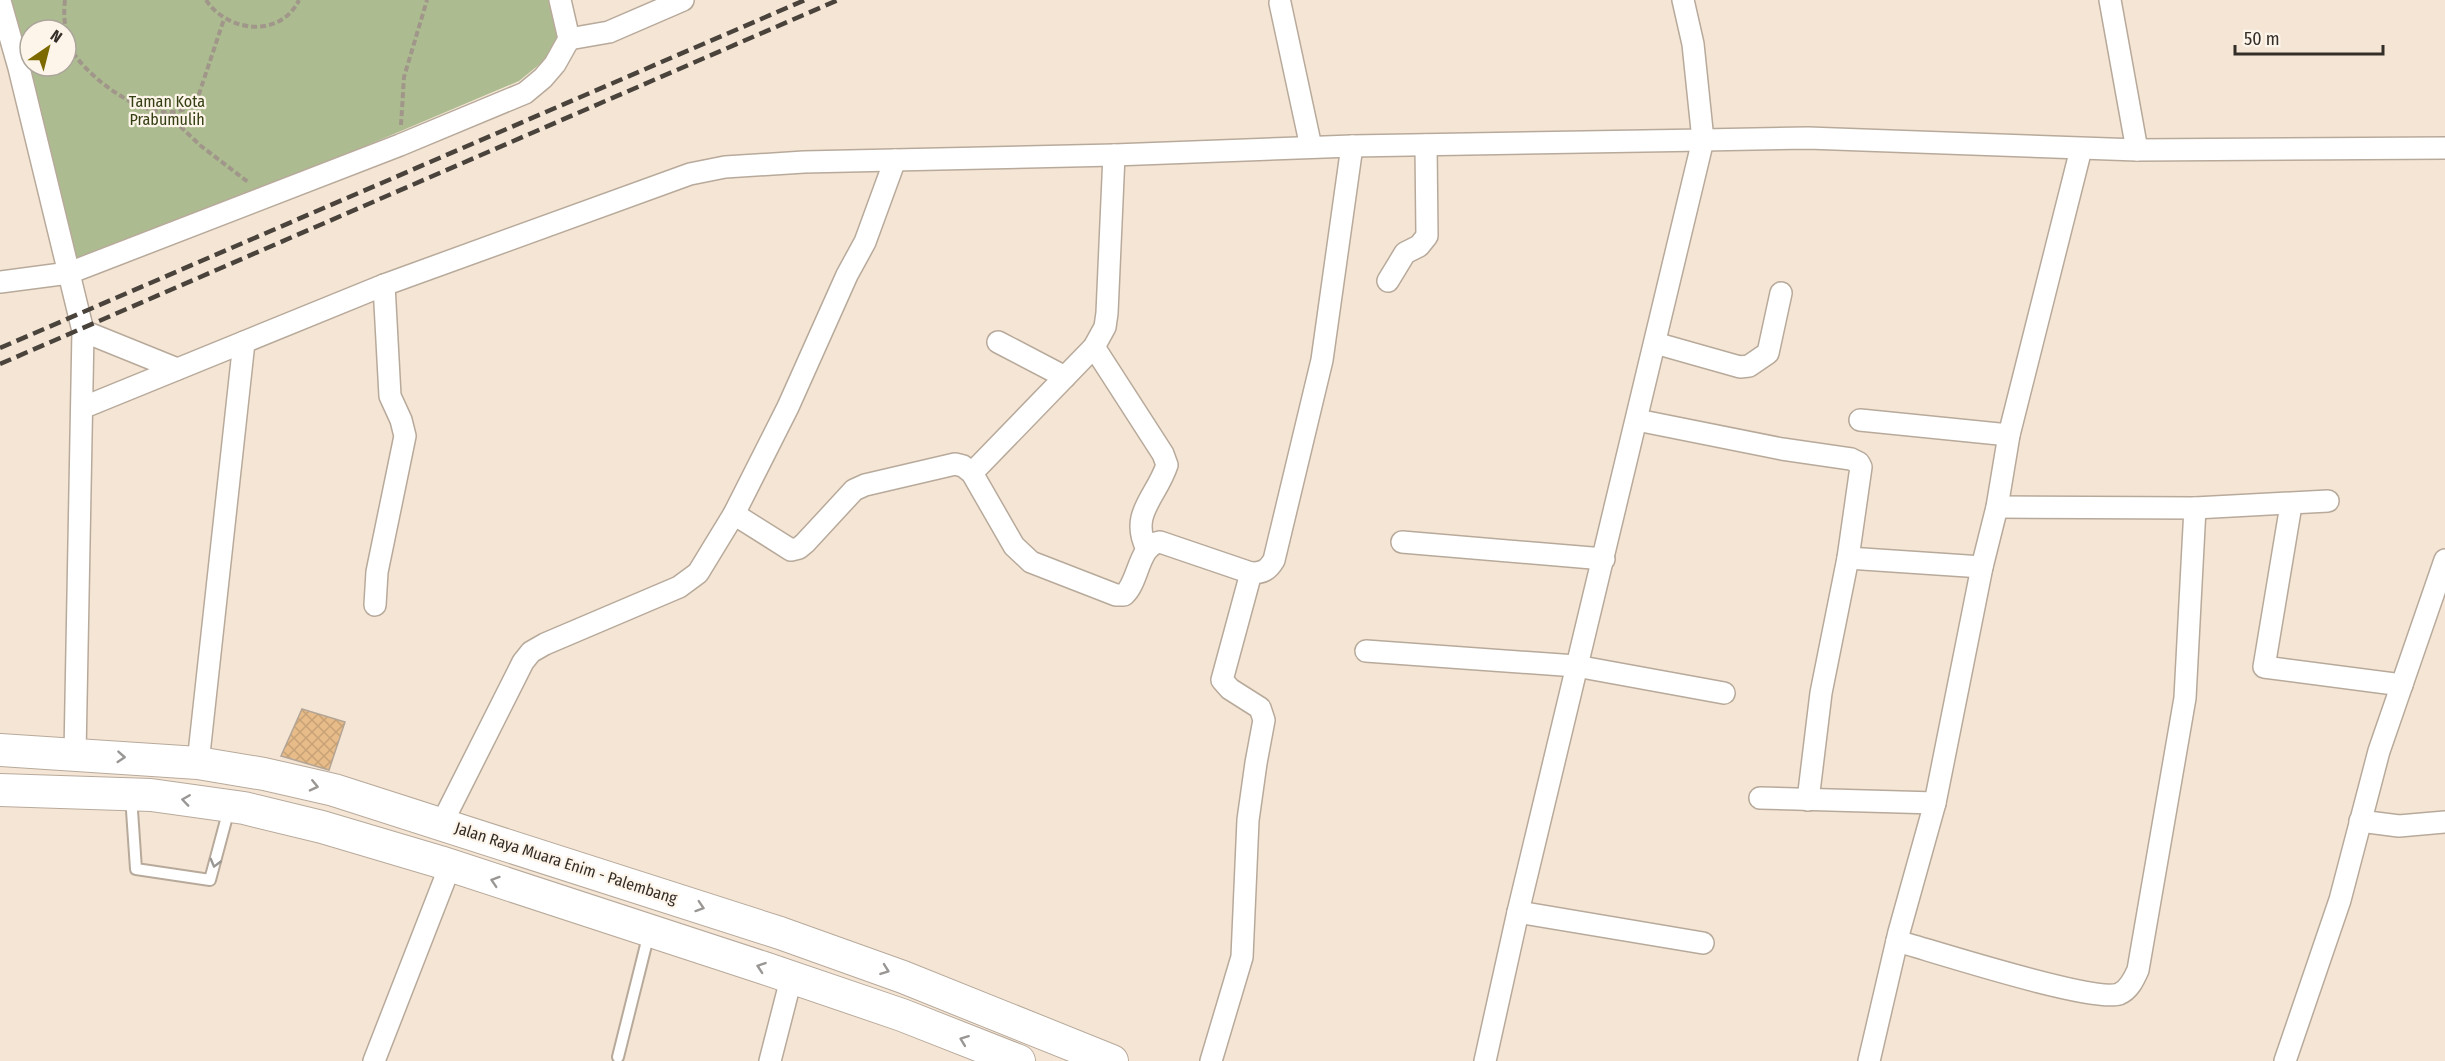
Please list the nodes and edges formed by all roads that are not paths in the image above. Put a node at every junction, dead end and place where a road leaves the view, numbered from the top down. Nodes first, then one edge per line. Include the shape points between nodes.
1 (560, 0) edge
2 (683, 0) edge
3 (1683, 0) edge
4 (2110, 0) edge
5 (0, 1) edge
6 (1280, 3) dead end
7 (569, 39) junction
8 (10, 69) edge
9 (1703, 140) junction
10 (1426, 145) junction
11 (1352, 146) junction
12 (1311, 147) junction
13 (2445, 148) edge
14 (2081, 149) junction
15 (2137, 150) junction
16 (1114, 155) junction
17 (895, 160) junction
18 (69, 273) junction
19 (1388, 281) dead end
20 (0, 282) edge
21 (384, 285) junction
22 (1781, 293) dead end
23 (83, 331) junction
24 (244, 342) junction
25 (998, 342) dead end
26 (1655, 343) junction
27 (1094, 347) junction
28 (177, 369) junction
29 (1065, 377) junction
30 (82, 408) junction
31 (1637, 420) junction
32 (1860, 420) dead end
33 (2009, 435) junction
34 (972, 473) junction
35 (2328, 501) dead end
36 (2291, 505) junction
37 (1997, 507) junction
38 (2195, 508) junction
39 (734, 514) junction
40 (1402, 542) dead end
41 (1147, 549) junction
42 (1848, 558) junction
43 (1604, 559) junction
44 (2445, 560) edge
45 (1982, 567) junction
46 (1251, 573) junction
47 (375, 604) dead end
48 (1366, 651) dead end
49 (1576, 666) junction
50 (2402, 685) junction
51 (1724, 693) dead end
52 (0, 750) edge
53 (75, 754) junction
54 (198, 763) junction
55 (0, 790) edge
56 (131, 794) junction
57 (1760, 798) dead end
58 (1808, 800) junction
59 (1935, 803) junction
60 (230, 806) junction
61 (2360, 821) junction
62 (2445, 822) edge
63 (442, 823) junction
64 (534, 853) junction
65 (450, 866) junction
66 (582, 869) junction
67 (526, 891) junction
68 (572, 906) junction
69 (1518, 912) junction
70 (650, 930) junction
71 (1897, 941) junction
72 (1703, 943) dead end
73 (791, 979) junction
74 (618, 1057) dead end
75 (374, 1061) edge
76 (770, 1061) edge
77 (1019, 1061) edge
78 (1112, 1061) edge
79 (1211, 1061) edge
80 (1485, 1061) edge
81 (1869, 1061) edge
82 (2285, 1061) edge

1 - 7 street
2 - 7 street via 609,32
3 - 9 street via 1693,44
4 - 15 street
5 - 8 street
6 - 12 street
7 - 18 street via 549,71 525,93
8 - 18 street
9 - 10 street
9 - 14 street via 1808,138
9 - 26 street
10 - 11 street
10 - 19 street via 1427,236 1419,246 1405,253
11 - 12 street
11 - 46 street via 1322,360 1274,560 1269,569
12 - 16 street
13 - 15 street
14 - 15 street
14 - 33 street
16 - 17 street
16 - 27 street via 1107,313 1105,327
17 - 21 street via 725,166 690,174
17 - 39 street via 865,242
18 - 20 street
18 - 23 street
21 - 24 street
21 - 47 street via 390,396 405,436 377,572
22 - 26 street via 1768,354 1749,366 1740,367
23 - 28 street
23 - 30 street
24 - 28 street
24 - 54 street
25 - 29 street
26 - 31 street
27 - 29 street
27 - 41 street via 1167,465 1140,518 1140,536
28 - 30 street
29 - 34 street
30 - 53 street
31 - 42 street via 1857,460 1861,467
31 - 43 street
32 - 33 street
33 - 37 street
34 - 39 street via 955,464 865,485 846,497 805,543 791,550
34 - 41 street via 1014,546 1031,561 1124,596
35 - 36 street
36 - 38 street
36 - 50 street via 2264,667
37 - 38 street
37 - 45 street
38 - 71 street via 2183,716 2138,970 2131,984 2120,994 2104,996
39 - 63 street via 698,573 688,582 531,652
40 - 43 street
41 - 46 street via 1160,542
42 - 45 street
42 - 58 street via 1821,693
43 - 49 street
44 - 50 street
45 - 59 street
46 - 79 street via 1222,680 1260,708 1264,720 1248,820 1242,957
48 - 49 street
49 - 51 street
49 - 69 street
50 - 61 street
52 - 53 main road, Jalan Raya Muara Enim - Palembang
53 -> 54 main road, Jalan Raya Muara Enim - Palembang
54 -> 63 main road, Jalan Raya Muara Enim - Palembang via 334,790
55 - 56 main road
60 -> 56 main road
60 -> 56 lane via 210,880 136,869
57 - 58 street
58 - 59 street
59 - 71 street
60 - 65 main road via 322,827
61 - 62 street via 2399,826
61 - 82 street via 2340,900
63 - 64 main road, Jalan Raya Muara Enim - Palembang
64 - 66 main road, Jalan Raya Muara Enim - Palembang
64 - 67 main road
67 -> 65 main road
65 - 75 street
66 - 68 main road
66 -> 78 main road, Jalan Raya Muara Enim - Palembang via 903,976
67 - 68 main road
68 - 70 main road
69 - 72 street
69 - 80 street
73 -> 70 main road
70 - 74 lane
71 - 81 street
73 - 76 street
77 -> 73 main road

